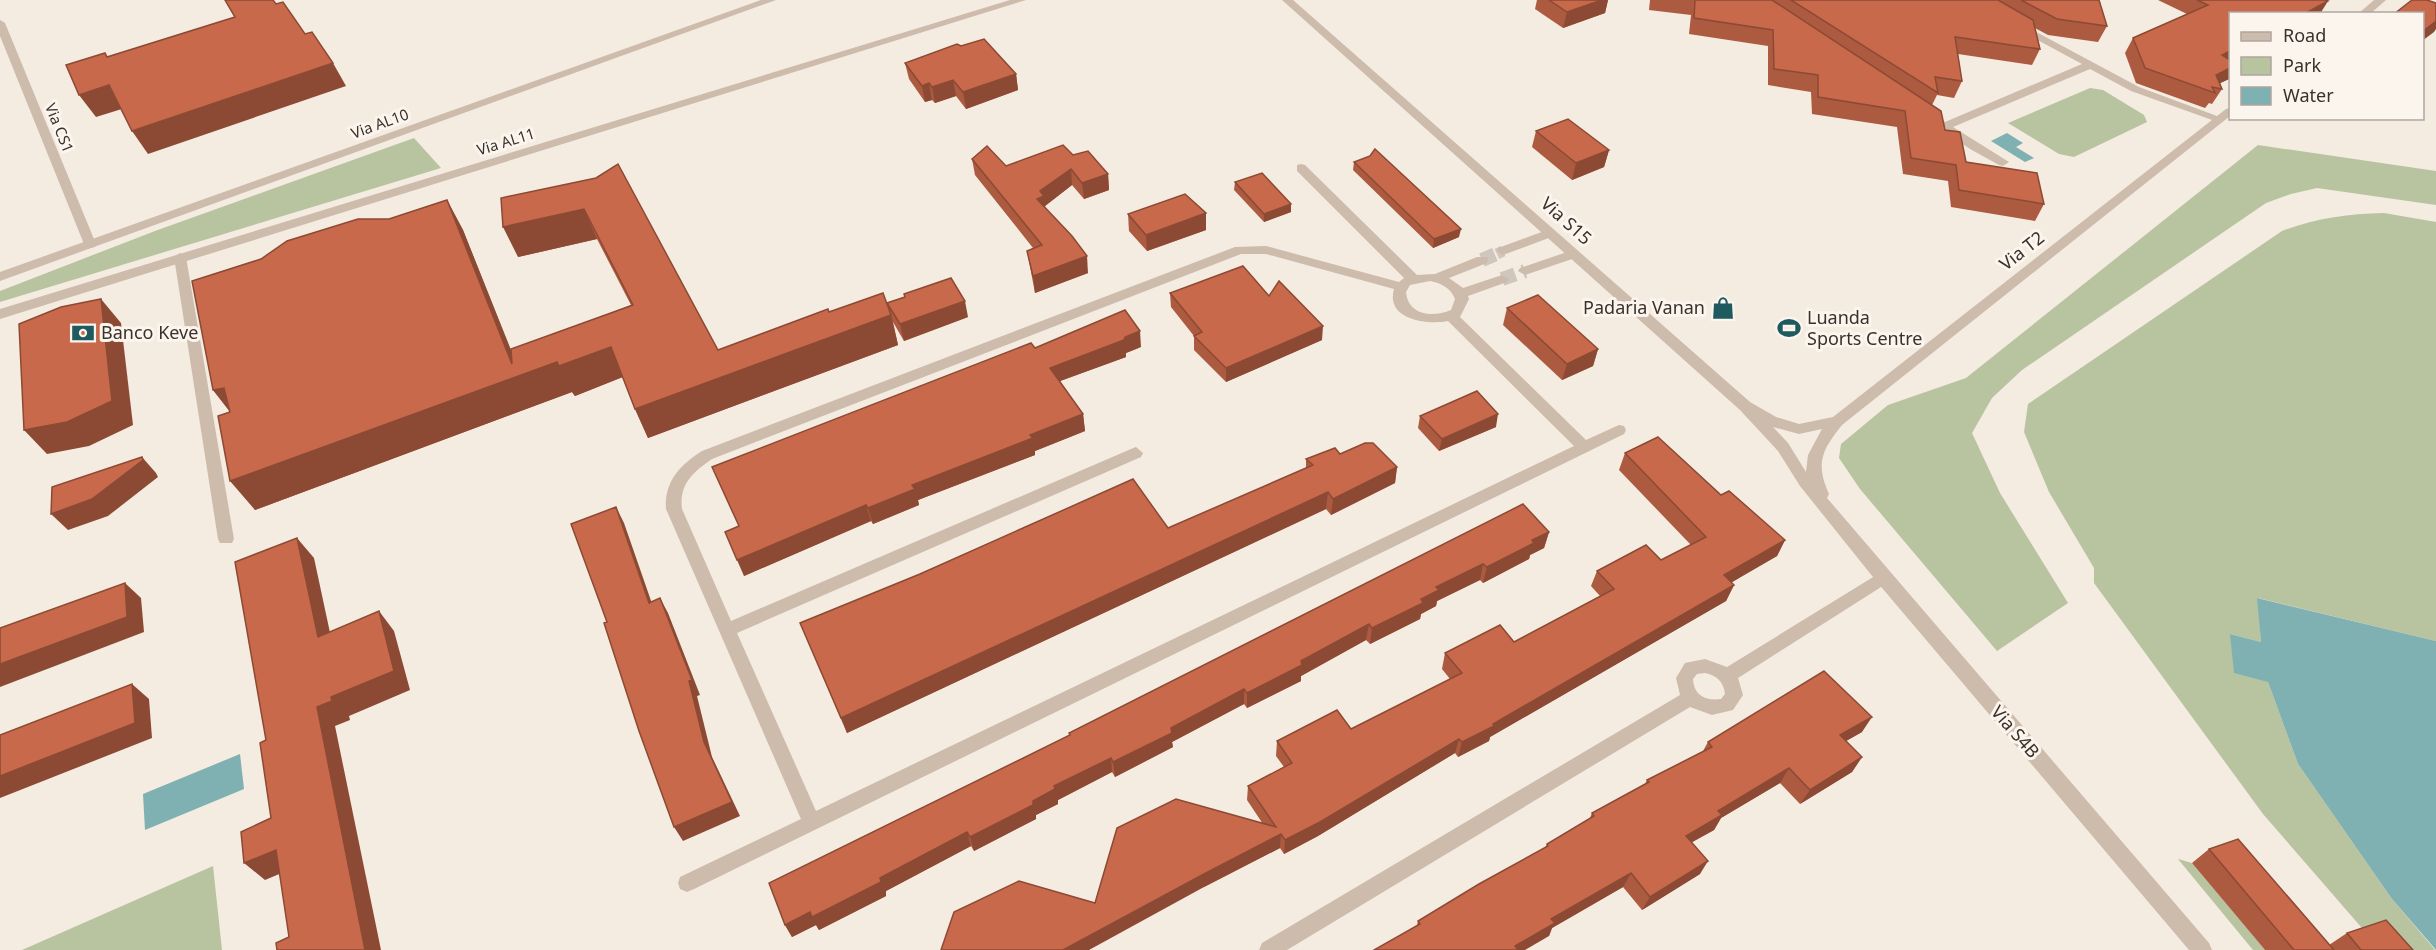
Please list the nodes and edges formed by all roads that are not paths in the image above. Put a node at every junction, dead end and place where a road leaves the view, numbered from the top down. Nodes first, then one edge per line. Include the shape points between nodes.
1 (771, 0) edge
2 (1021, 0) edge
3 (1287, 0) edge
4 (2381, 0) edge
5 (2366, 12) edge
6 (0, 22) edge
7 (2011, 22) edge
8 (2090, 66) junction
9 (1916, 107) edge
10 (2225, 115) edge
11 (1945, 126) junction
12 (2003, 162) dead end
13 (1301, 168) dead end
14 (1550, 233) junction
15 (90, 244) junction
16 (1503, 251) tunnel mouth
17 (1574, 254) junction
18 (180, 257) junction
19 (1482, 260) tunnel mouth
20 (1525, 271) tunnel mouth
21 (0, 277) edge
22 (1436, 278) junction
23 (1502, 279) tunnel mouth
24 (1407, 283) junction
25 (1461, 294) junction
26 (0, 313) edge
27 (1450, 316) junction
28 (1745, 406) junction
29 (1837, 421) junction
30 (1620, 430) dead end
31 (1584, 447) junction
32 (1136, 453) dead end
33 (1831, 512) junction
34 (226, 539) dead end
35 (1883, 578) junction
36 (728, 630) junction
37 (1727, 676) junction
38 (1690, 697) junction
39 (811, 821) junction
40 (687, 883) dead end
41 (1269, 950) edge
42 (2202, 950) edge

1 - 15 street, Via AL10
2 - 18 street, Via AL11
3 - 14 street, Via S15
4 - 5 street
6 - 15 street, Via CS1
7 - 8 street
8 - 10 street via 2144,93
8 - 11 street
9 - 11 street
10 - 29 street, Via T2
11 - 12 street
13 - 24 street
14 - 16 street
14 - 17 street, Via S15
15 - 21 street, Via AL10
17 - 20 street
17 - 28 street, Via S15
18 - 26 street, Via AL11
18 - 34 street
19 - 22 street
22 - 24 street
22 - 25 street
23 - 25 street
24 - 27 street via 1399,292 1400,303 1410,313 1435,320
24 - 36 street via 1266,250 1240,250 707,456 679,478 672,498
25 - 27 street via 1462,304
27 - 31 street
28 - 29 street, Via S15 via 1771,421 1799,429
28 - 33 street, Via S4B via 1783,447 1805,482
29 - 33 street, Via S4B via 1813,458 1813,477
30 - 31 street
31 - 39 street
32 - 36 street
33 - 35 street, Via S4B
35 - 37 street
35 - 42 street, Via S4B
36 - 39 street
37 - 38 street via 1705,665 1691,668 1683,684
37 - 38 street via 1734,688 1732,701 1727,705 1713,708
38 - 41 street
39 - 40 street

